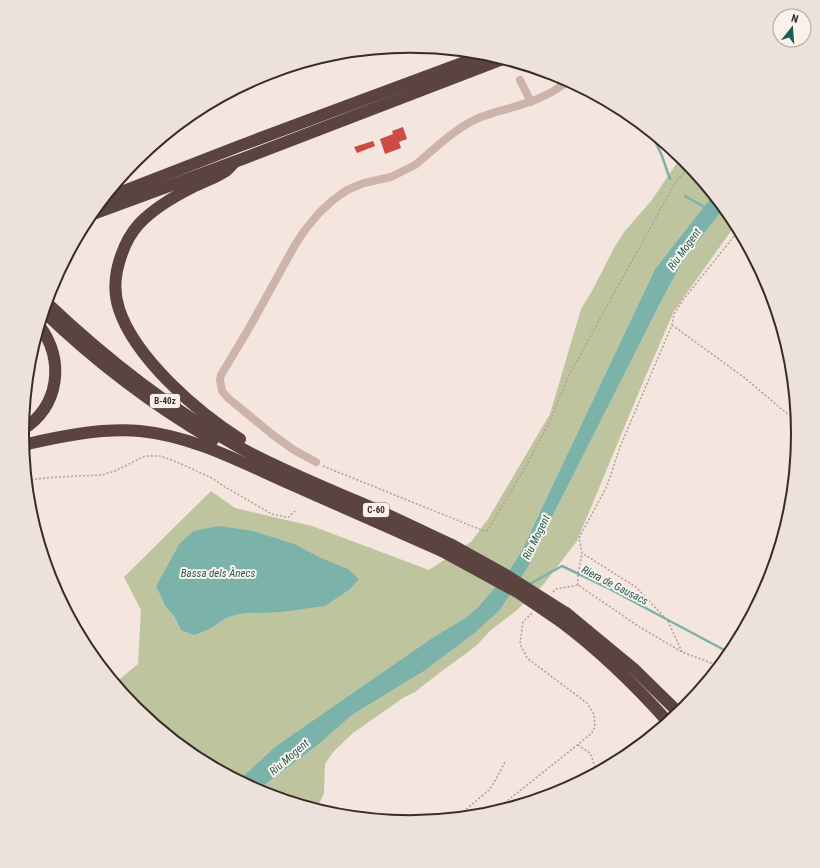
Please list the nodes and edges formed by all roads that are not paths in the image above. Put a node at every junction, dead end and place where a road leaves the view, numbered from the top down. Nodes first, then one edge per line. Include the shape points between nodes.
1 (474, 58) edge
2 (494, 62) edge
3 (520, 80) dead end
4 (562, 84) edge
5 (531, 102) junction
6 (235, 162) junction
7 (115, 194) edge
8 (101, 211) edge
9 (51, 307) edge
10 (48, 316) edge
11 (43, 331) edge
12 (29, 425) edge
13 (29, 444) edge
14 (316, 462) road end
15 (297, 481) junction
16 (645, 688) junction
17 (674, 708) edge
18 (664, 717) edge
19 (660, 721) edge

1 - 7 highway
2 - 6 highway
3 - 5 street
4 - 5 street
5 - 14 street via 481,117 463,126 415,165 391,177 347,190 319,213 295,245 248,330 222,370 220,380 224,394 251,418 294,450
6 - 8 highway
6 - 15 highway via 223,173 162,204 135,229 126,241 118,264 116,300 125,324 158,370 192,403
9 - 15 highway, B-40z via 108,358 170,404
10 - 15 highway, B-40z via 92,356 165,411 213,441
11 - 12 highway via 54,355 56,372 50,398 43,412
13 - 15 highway via 102,432 154,433 206,447
15 - 16 highway, C-60, bridge via 447,548 563,617 582,638
16 - 17 highway, C-60
16 - 18 highway, C-60
16 - 19 highway

